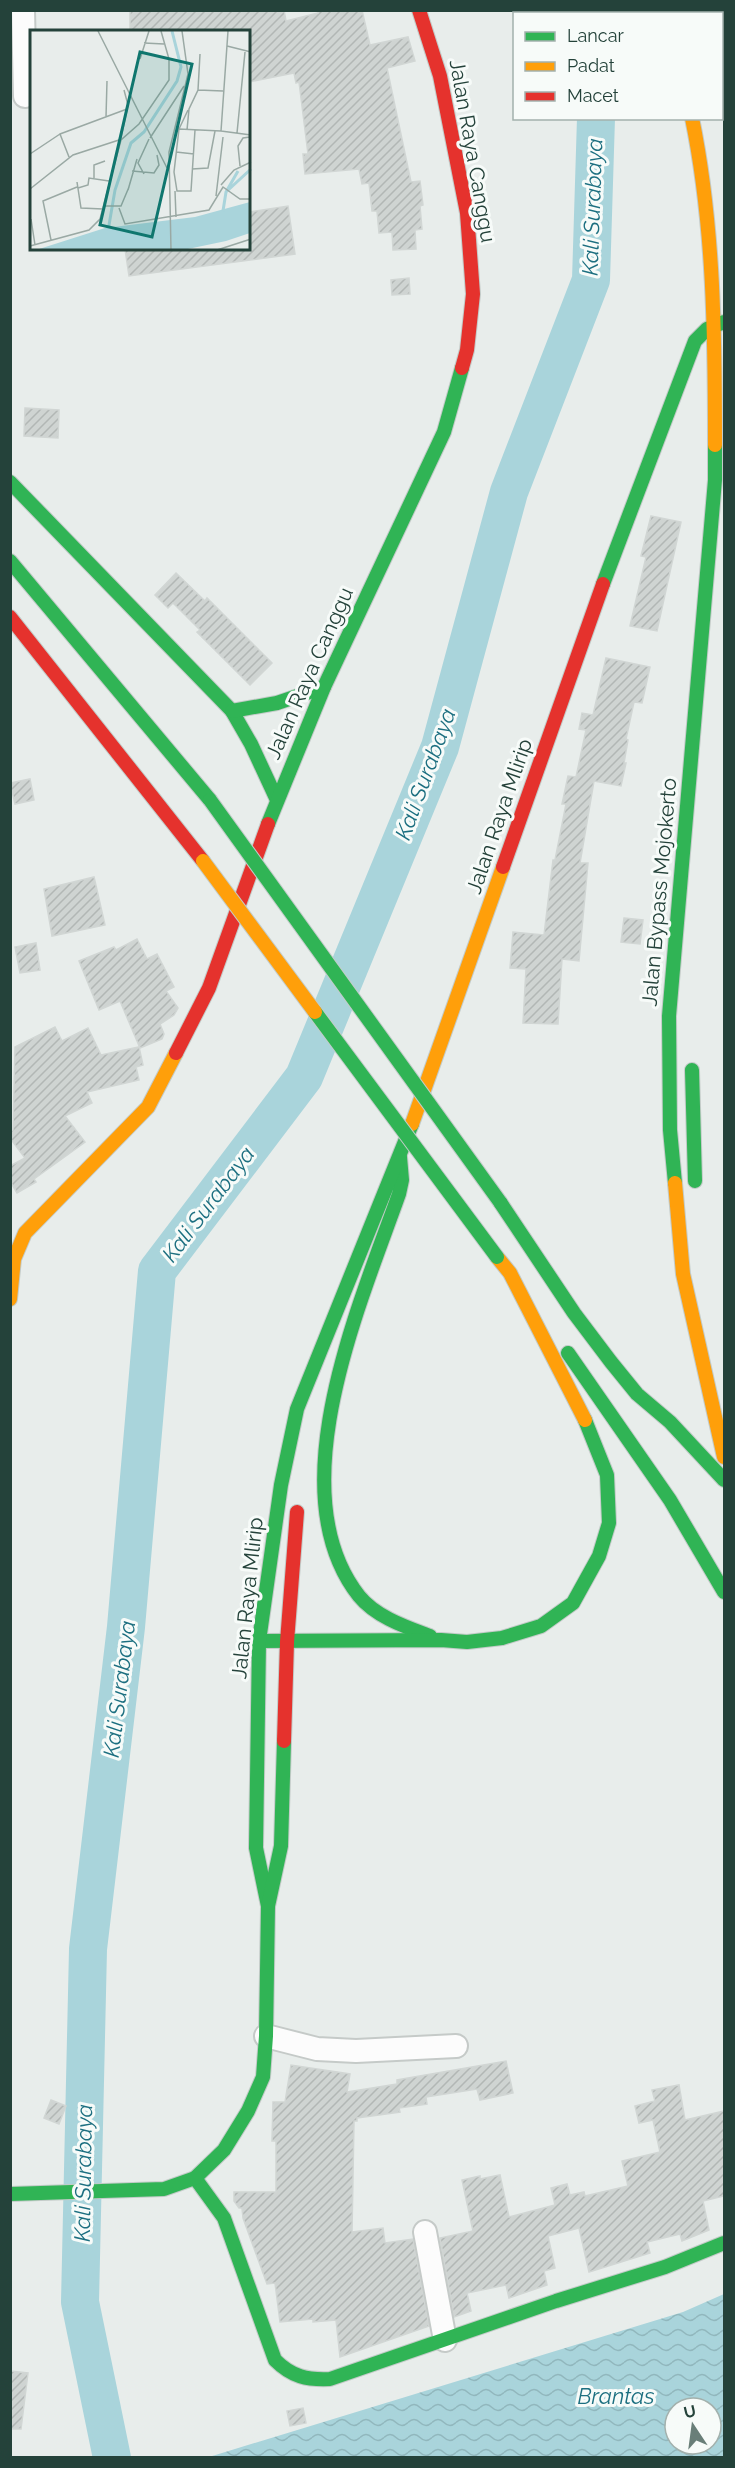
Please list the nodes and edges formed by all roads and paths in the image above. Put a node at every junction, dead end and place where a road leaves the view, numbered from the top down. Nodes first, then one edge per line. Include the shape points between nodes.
1 (23, 10) edge
2 (419, 10) edge
3 (25, 96) dead end
4 (692, 120) edge
5 (720, 324) edge
6 (10, 482) edge
7 (10, 561) edge
8 (10, 617) edge
9 (324, 687) junction
10 (232, 711) junction
11 (277, 800) junction
12 (691, 1055) dead end
13 (400, 1157) junction
14 (696, 1200) dead end
15 (18, 1232) edge
16 (510, 1273) junction
17 (10, 1299) edge
18 (325, 1336) junction
19 (316, 1399) dead end
20 (724, 1457) edge
21 (724, 1480) edge
22 (298, 1495) dead end
23 (724, 1592) edge
24 (441, 1640) junction
25 (259, 1641) junction
26 (287, 1642) junction
27 (268, 1906) junction
28 (266, 2036) junction
29 (456, 2046) dead end
30 (195, 2178) junction
31 (10, 2194) edge
32 (425, 2232) dead end
33 (724, 2243) edge
34 (445, 2340) junction

1 - 3 street
2 - 9 main road, Jalan Raya Canggu via 440,76 467,213 474,294 467,350 444,432
4 - 5 main road, Jalan Bypass Mojokerto
5 - 13 main road, Jalan Raya Mlirip via 707,329 696,341 668,409
5 - 20 main road, Jalan Bypass Mojokerto via 715,480 669,1016 670,1130 683,1274
6 - 10 main road
7 - 21 main road, bridge via 210,800 611,1362 637,1394 670,1422
8 - 16 main road, bridge via 203,861
9 - 10 main road
9 - 11 main road, Jalan Raya Canggu
10 - 11 main road
11 - 15 main road, Jalan Raya Canggu via 210,988 148,1107
12 - 14 main road
13 - 18 main road, Jalan Raya Mlirip
13 - 24 main road via 399,1194 344,1355 330,1412 323,1465 324,1510 328,1537 338,1563 359,1596 390,1621
15 - 17 main road, Jalan Raya Canggu
16 - 23 main road via 647,1463
16 - 24 main road via 588,1427 607,1475 609,1523 599,1556 573,1603 541,1626 502,1638
18 - 19 main road, Jalan Raya Mlirip
18 - 25 main road, Jalan Raya Mlirip via 297,1409 268,1562
22 - 26 main road, Jalan Raya Mlirip
24 - 26 main road
25 - 26 main road
25 - 27 main road, Jalan Raya Mlirip via 256,1848
26 - 27 main road, Jalan Raya Mlirip via 281,1846
27 - 28 main road, Jalan Raya Mlirip
28 - 29 street via 317,2049
28 - 30 main road, Jalan Raya Mlirip via 263,2077 248,2111 224,2150
30 - 31 main road, Jalan Raya Mlirip via 164,2188
30 - 34 main road via 224,2218 275,2360 285,2372 297,2378 330,2379
32 - 34 street
33 - 34 main road

